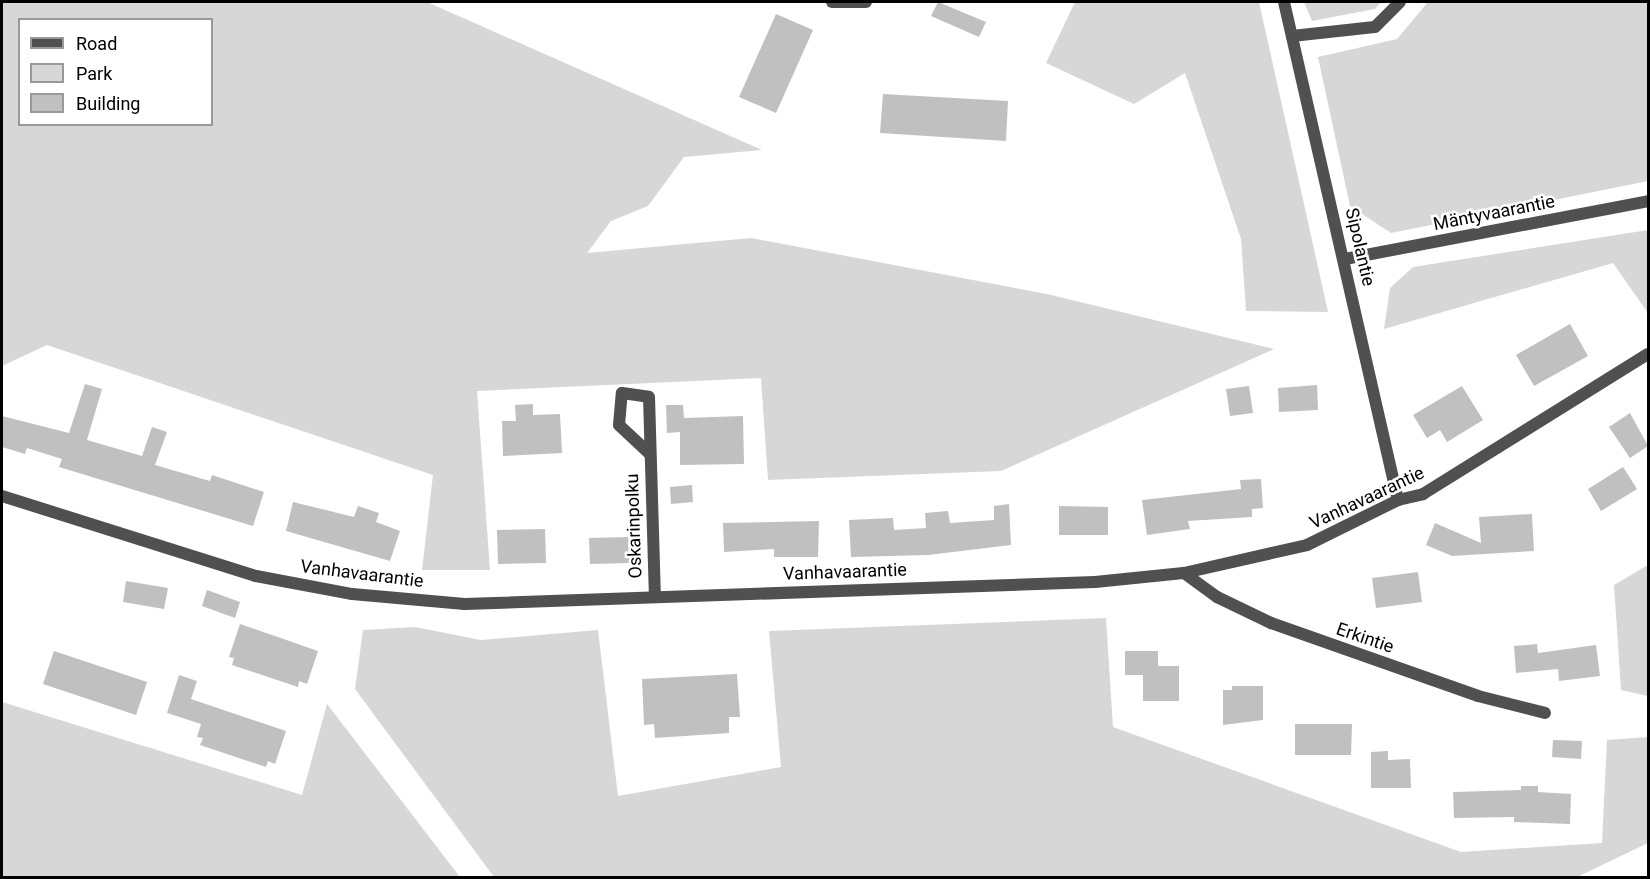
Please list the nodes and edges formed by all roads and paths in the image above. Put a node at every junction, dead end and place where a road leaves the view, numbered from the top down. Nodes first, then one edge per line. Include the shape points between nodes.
1 (832, 2) edge
2 (866, 2) edge
3 (1284, 2) edge
4 (1400, 2) edge
5 (1292, 36) junction
6 (1648, 201) edge
7 (1346, 259) junction
8 (1648, 354) edge
9 (650, 454) junction
10 (2, 496) edge
11 (1398, 500) junction
12 (1184, 573) junction
13 (655, 596) junction
14 (1545, 713) dead end

1 - 2 street
3 - 5 street, Sipolantie
4 - 5 street via 1375,27
5 - 7 street, Sipolantie
6 - 7 street, Mäntyvaarantie
7 - 11 street, Sipolantie
8 - 11 street, Vanhavaarantie via 1424,494
9 - 9 street, Oskarinpolku via 649,397 622,393 618,425
9 - 13 street, Oskarinpolku
10 - 13 street, Vanhavaarantie via 256,576 352,594 465,604
11 - 12 street, Vanhavaarantie via 1307,545
12 - 13 street, Vanhavaarantie via 1095,582
12 - 14 street, Erkintie via 1217,597 1271,623 1478,696

